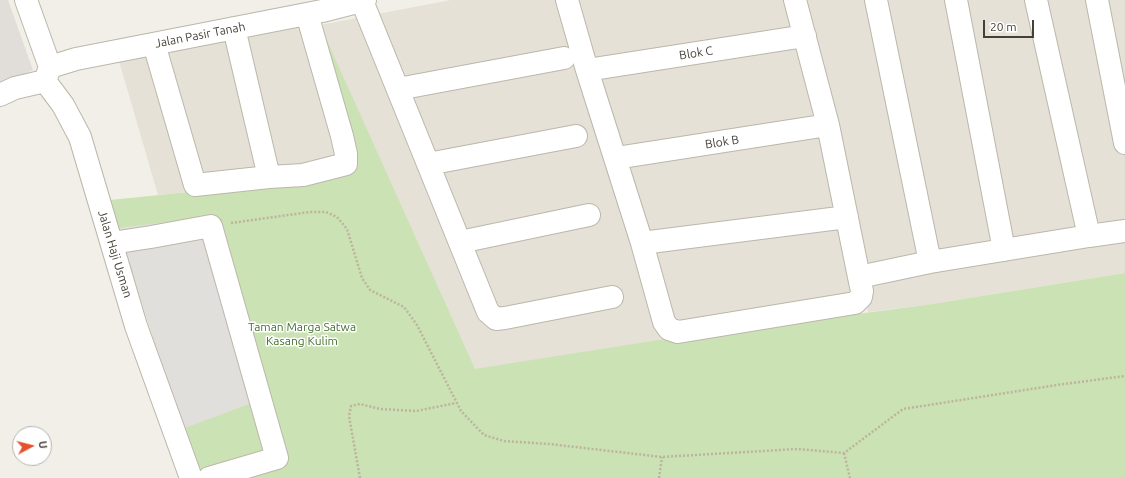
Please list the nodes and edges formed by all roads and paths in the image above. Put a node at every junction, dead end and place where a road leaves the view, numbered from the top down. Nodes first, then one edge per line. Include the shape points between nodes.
1 (26, 0) edge
2 (363, 0) edge
3 (567, 0) edge
4 (795, 0) edge
5 (876, 0) edge
6 (956, 0) edge
7 (1036, 0) edge
8 (1097, 0) edge
9 (316, 8) edge
10 (234, 28) junction
11 (805, 36) junction
12 (154, 44) junction
13 (564, 58) dead end
14 (587, 70) junction
15 (48, 74) junction
16 (398, 89) junction
17 (0, 95) edge
18 (828, 125) junction
19 (576, 136) dead end
20 (1125, 143) edge
21 (616, 158) junction
22 (428, 164) junction
23 (270, 177) junction
24 (589, 215) dead end
25 (847, 217) junction
26 (211, 226) junction
27 (1125, 231) edge
28 (1089, 236) junction
29 (460, 242) junction
30 (112, 243) junction
31 (642, 243) junction
32 (1004, 250) junction
33 (930, 262) junction
34 (860, 277) junction
35 (612, 297) dead end
36 (1125, 376) edge
37 (456, 403) junction
38 (844, 453) junction
39 (662, 457) junction
40 (191, 478) edge
41 (209, 478) edge
42 (360, 478) edge
43 (659, 478) edge
44 (850, 478) edge

1 - 15 street, Jalan Haji Usman
2 - 9 street, Jalan Pasir Tanah
2 - 16 street
3 - 14 street
4 - 11 street
5 - 33 street
6 - 32 street
7 - 28 street
8 - 20 street
9 - 10 street, Jalan Pasir Tanah
9 - 23 street via 346,164 303,174
10 - 12 street, Jalan Pasir Tanah
10 - 23 street
11 - 14 street, Blok C
11 - 18 street
12 - 15 street, Jalan Pasir Tanah via 76,60
12 - 23 street via 195,185
13 - 16 street
14 - 21 street
15 - 17 street
15 - 30 street, Jalan Haji Usman via 80,138
16 - 22 street
18 - 21 street, Blok B
18 - 25 street
19 - 22 street
21 - 31 street
22 - 29 street
24 - 29 street
25 - 31 street
25 - 34 street
26 - 30 street
26 - 37 path via 310,212 326,212 337,217 347,229 362,278 370,290 404,307 417,325
26 - 41 street via 277,458
27 - 28 street
28 - 32 street
29 - 35 street via 488,312 496,319
30 - 40 street, Jalan Haji Usman via 136,326
31 - 34 street via 664,322 669,329 678,332 855,302 861,297
32 - 33 street
33 - 34 street
36 - 38 path via 902,409
37 - 39 path via 484,435 504,441
37 - 42 path via 416,411 380,409 360,404 351,406 349,416
38 - 39 path via 797,449
38 - 44 path
39 - 43 path

